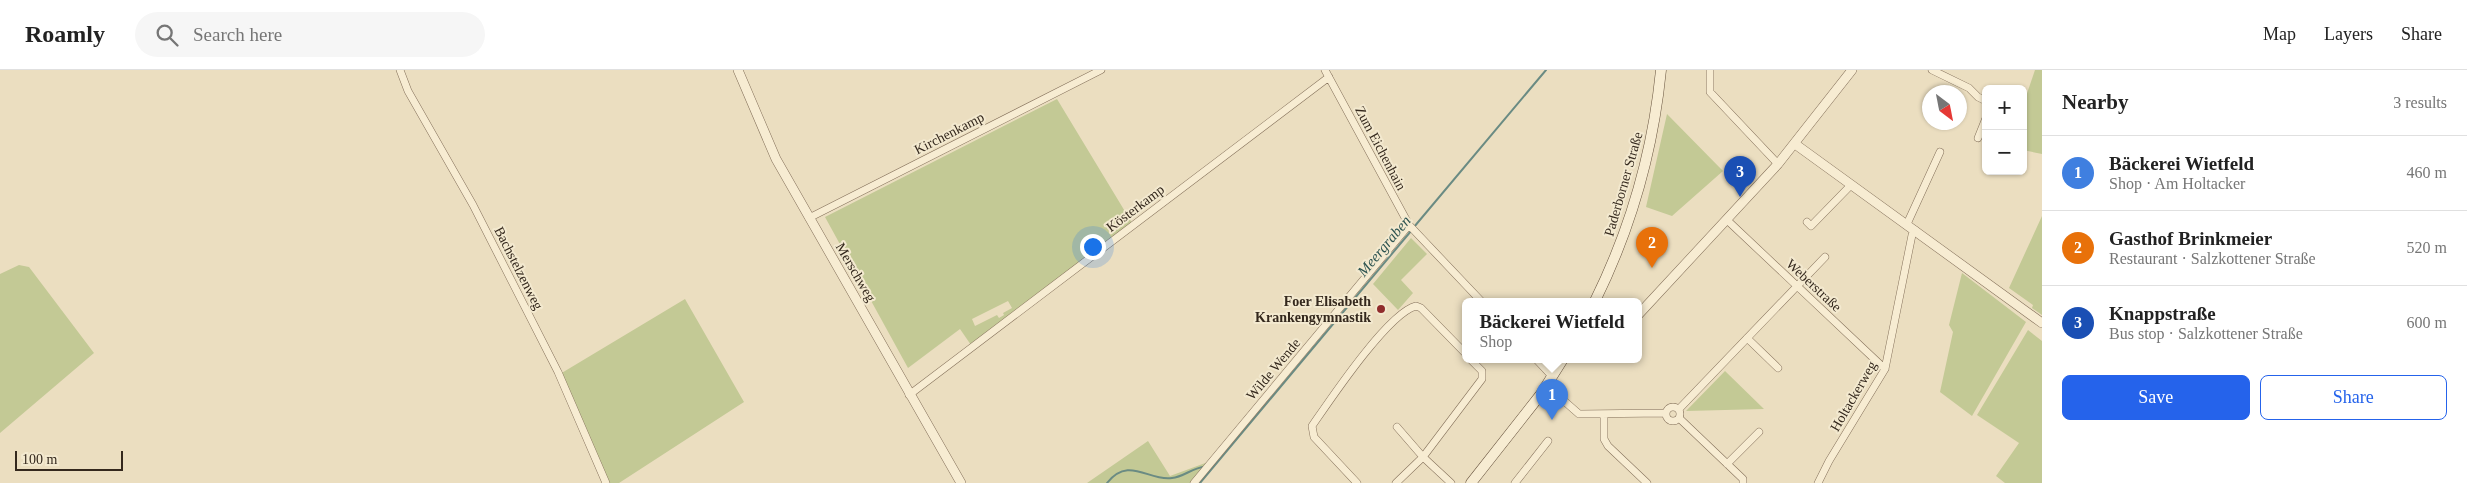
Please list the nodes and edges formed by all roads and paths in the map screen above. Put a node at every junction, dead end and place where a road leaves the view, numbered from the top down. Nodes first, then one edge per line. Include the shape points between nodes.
1 (400, 70) edge
2 (738, 70) edge
3 (1101, 70) edge
4 (1325, 70) edge
5 (1661, 70) edge
6 (1710, 70) edge
7 (1852, 70) edge
8 (1932, 70) edge
9 (1329, 77) junction
10 (1982, 99) edge
11 (1982, 128) edge
12 (1978, 138) dead end
13 (1795, 144) junction
14 (1940, 152) dead end
15 (1778, 164) junction
16 (1851, 185) junction
17 (809, 218) junction
18 (1727, 220) junction
19 (1807, 222) dead end
20 (1907, 224) junction
21 (1409, 225) junction
22 (1916, 230) junction
23 (1825, 257) dead end
24 (1797, 286) junction
25 (1478, 298) edge
26 (1597, 298) edge
27 (1642, 310) edge
28 (2042, 323) edge
29 (1747, 338) junction
30 (1462, 350) edge
31 (1474, 363) edge
32 (1540, 363) edge
33 (1560, 363) edge
34 (1778, 368) dead end
35 (1885, 369) junction
36 (1552, 376) junction
37 (1546, 385) junction
38 (909, 395) junction
39 (1679, 409) junction
40 (1665, 413) junction
41 (1604, 414) junction
42 (1679, 418) junction
43 (1397, 427) dead end
44 (1759, 432) dead end
45 (1548, 441) dead end
46 (1422, 457) junction
47 (1727, 464) junction
48 (606, 483) edge
49 (961, 483) edge
50 (1194, 483) edge
51 (1357, 483) edge
52 (1396, 483) edge
53 (1451, 483) edge
54 (1471, 483) edge
55 (1515, 483) edge
56 (1647, 483) edge
57 (1743, 483) edge
58 (1818, 483) edge

1 - 48 street, Bachstelzenweg via 408,91 473,205 554,363
2 - 17 street, Merschweg via 776,159
3 - 17 street, Kirchenkamp
4 - 9 street, Zum Eichenhain
5 - 26 main road, Paderborner Straße via 1656,116 1637,195 1614,264
6 - 15 street via 1710,92
7 - 13 street
8 - 10 street via 1969,88
9 - 21 street, Zum Eichenhain
9 - 38 street, Kösterkamp
11 - 12 street
13 - 15 street
13 - 16 street
14 - 20 street
15 - 18 street
16 - 19 street via 1811,226
16 - 20 street
17 - 38 street, Merschweg
18 - 24 street, Weberstraße
18 - 27 street
20 - 22 street
21 - 25 street, Zum Eichenhain
21 - 50 street, Wilde Wende
22 - 28 street
22 - 35 street, Holtackerweg via 1912,235
23 - 24 street
24 - 29 street
24 - 35 street, Weberstraße
29 - 34 street
29 - 39 street
30 - 51 street via 1416,306 1402,312 1352,369 1311,432
31 - 46 street via 1482,371 1482,379
32 - 36 street
33 - 36 main road
35 - 58 street, Holtackerweg
36 - 37 main road
37 - 41 street via 1579,414
37 - 54 main road
38 - 49 street, Merschweg
39 - 40 street via 1669,407
39 - 42 street
40 - 41 street
40 - 42 street via 1670,421
41 - 56 street via 1604,439 1608,446
42 - 47 street
43 - 46 street
44 - 47 street
45 - 55 street
46 - 52 street
46 - 53 street
47 - 57 street via 1743,479

